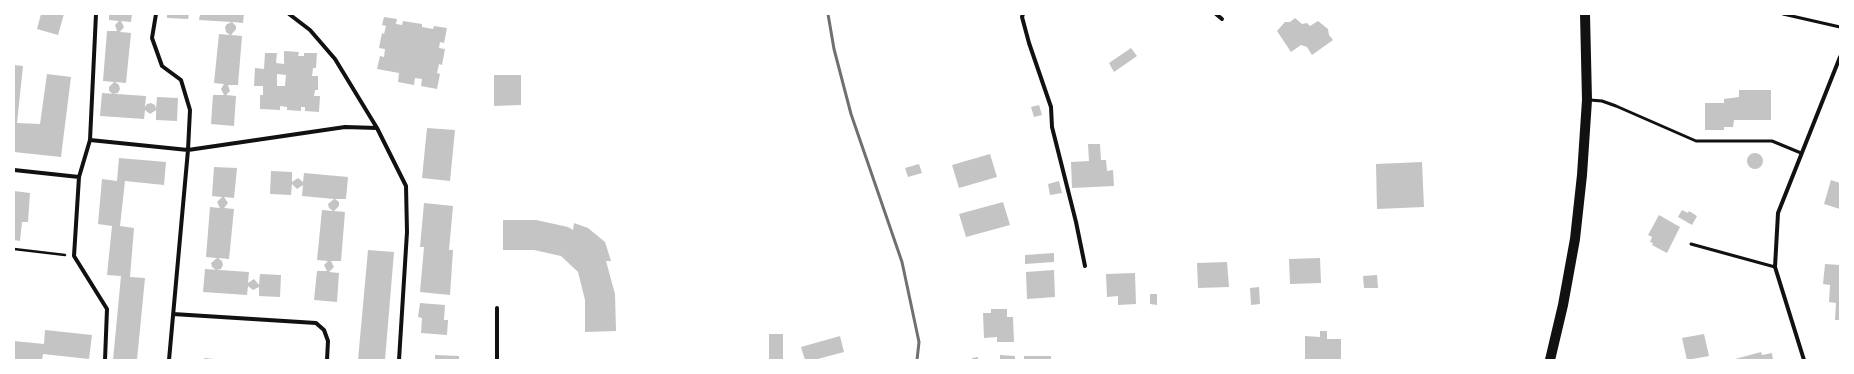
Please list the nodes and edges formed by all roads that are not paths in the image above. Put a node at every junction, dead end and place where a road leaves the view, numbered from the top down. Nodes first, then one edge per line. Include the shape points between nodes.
1 (96, 14) edge
2 (156, 14) edge
3 (289, 14) edge
4 (1023, 14) edge
5 (1216, 14) edge
6 (1585, 14) edge
7 (1783, 14) edge
8 (1222, 19) dead end
9 (1840, 27) edge
10 (1840, 57) edge
11 (1587, 100) junction
12 (377, 128) junction
13 (90, 140) junction
14 (188, 150) junction
15 (1801, 153) junction
16 (14, 170) edge
17 (80, 176) junction
18 (1691, 244) dead end
19 (1085, 266) dead end
20 (1775, 267) junction
21 (497, 308) dead end
22 (173, 314) junction
23 (105, 360) edge
24 (169, 360) edge
25 (327, 360) edge
26 (399, 360) edge
27 (497, 360) edge
28 (1550, 360) edge
29 (1804, 360) edge

1 - 13 street
2 - 14 street via 152,38 162,66 182,80 190,110
3 - 12 street via 310,30 335,59
4 - 19 street via 1029,43 1051,107 1052,127
5 - 8 street
6 - 11 main road
7 - 9 lane
10 - 15 street
11 - 15 lane via 1602,101 1616,106 1696,141 1772,141
11 - 28 main road via 1575,239
12 - 14 street via 345,127
12 - 26 street via 406,186 407,232
13 - 14 street
13 - 17 street
14 - 22 street
15 - 20 street via 1778,212
16 - 17 street
17 - 23 street via 74,256 107,309
18 - 20 lane
20 - 29 street
21 - 27 street
22 - 24 street
22 - 25 street via 316,323 324,330 328,341

